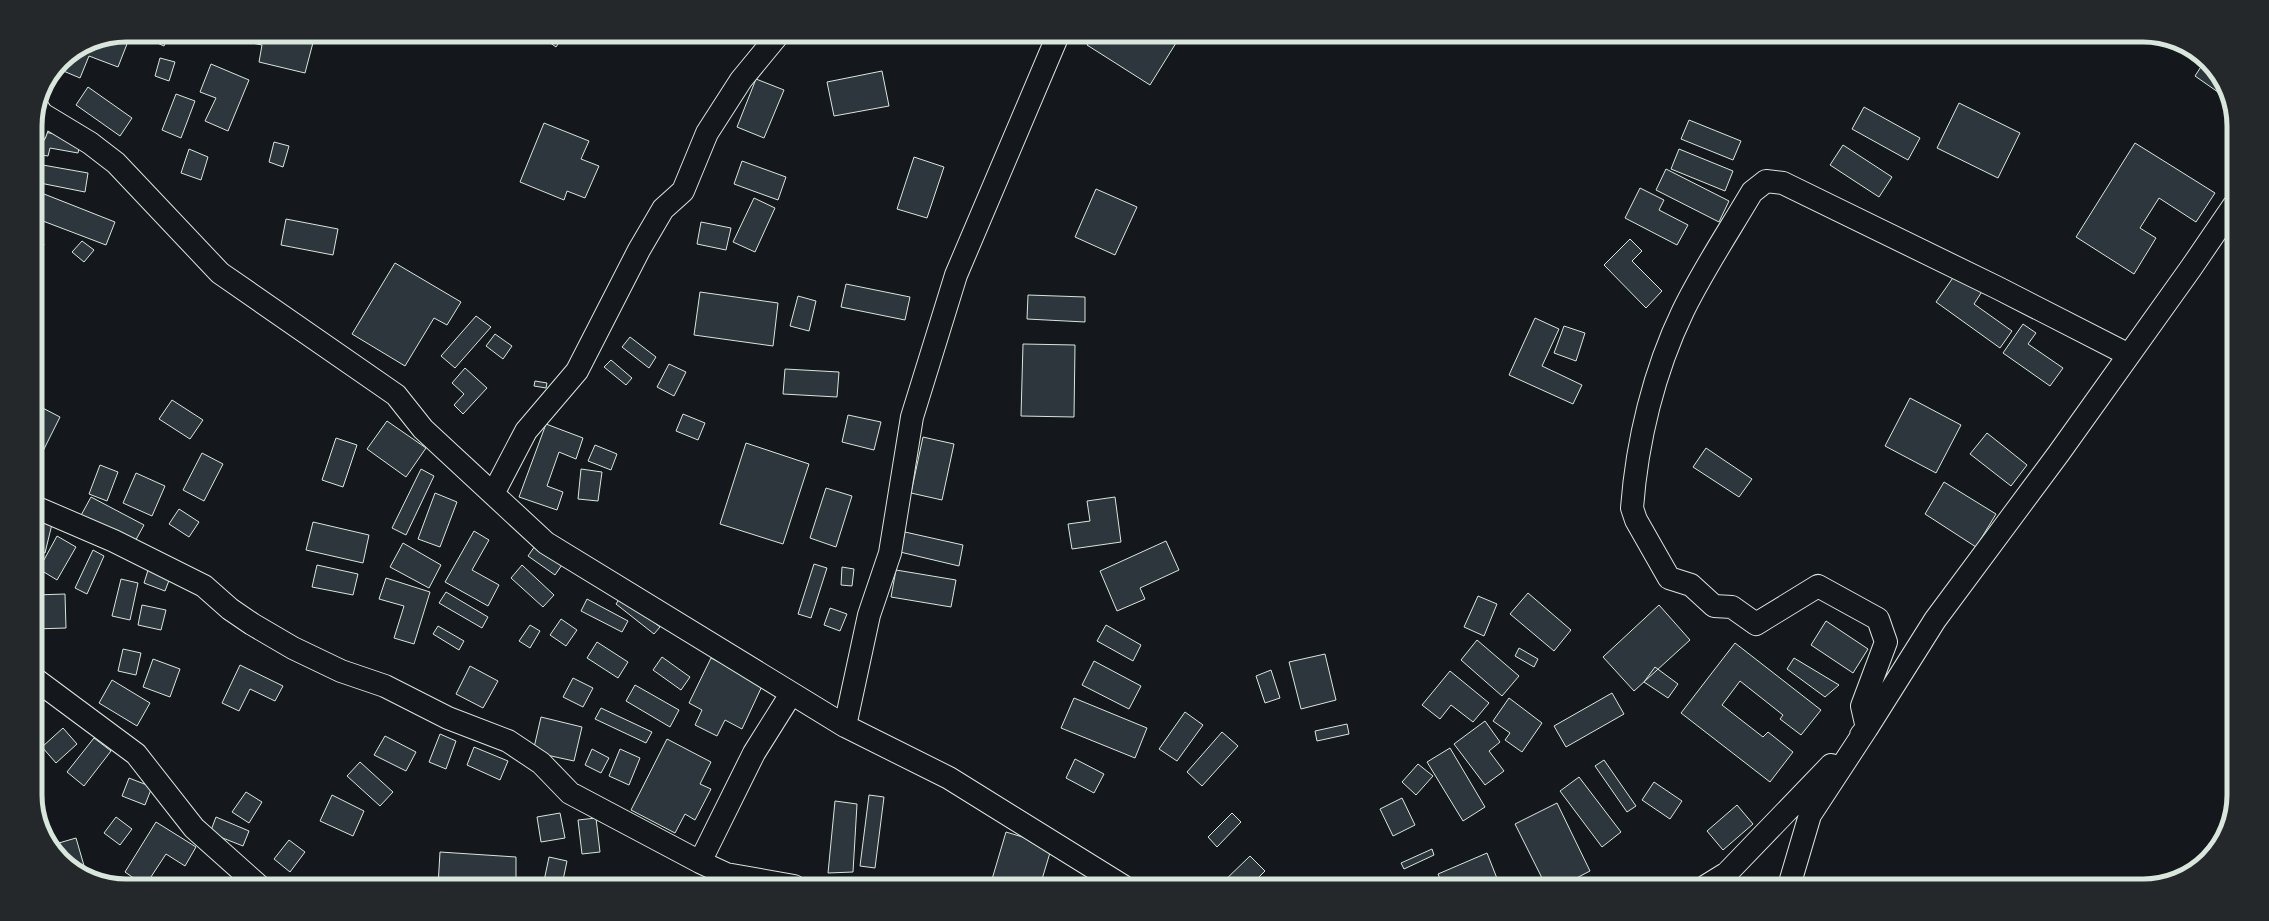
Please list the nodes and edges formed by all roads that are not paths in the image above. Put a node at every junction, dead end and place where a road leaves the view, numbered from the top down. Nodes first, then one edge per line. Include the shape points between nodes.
1 (772, 42) edge
2 (1055, 42) edge
3 (43, 120) edge
4 (2227, 215) edge
5 (2129, 355) junction
6 (493, 494) junction
7 (42, 510) edge
8 (42, 684) edge
9 (791, 694) junction
10 (845, 726) junction
11 (1867, 728) junction
12 (700, 862) junction
13 (250, 879) edge
14 (754, 879) edge
15 (1112, 879) edge
16 (1717, 879) edge
17 (1791, 879) edge

1 - 6 street via 741,80 707,133 683,191 663,209 577,371 526,431
2 - 10 street via 956,275 912,417 890,553 869,615
3 - 6 street via 90,142 116,163 220,273 396,395 422,429
4 - 5 street
5 - 11 street via 1935,620
5 - 11 street via 1783,183 1766,181 1752,192 1684,310 1664,355 1647,417 1632,508 1668,578 1691,585 1714,606 1732,607 1756,624 1818,586 1878,620 1886,642 1862,706
6 - 9 street via 546,543
7 - 12 street via 114,541 204,586 230,609 293,648 341,671 385,686 448,718 508,741 541,763 570,793
8 - 13 street via 136,754 194,828
9 - 10 street
9 - 12 street via 754,753
10 - 15 street via 949,778
11 - 16 street via 1727,873
11 - 17 street via 1810,815
12 - 14 street via 726,874

